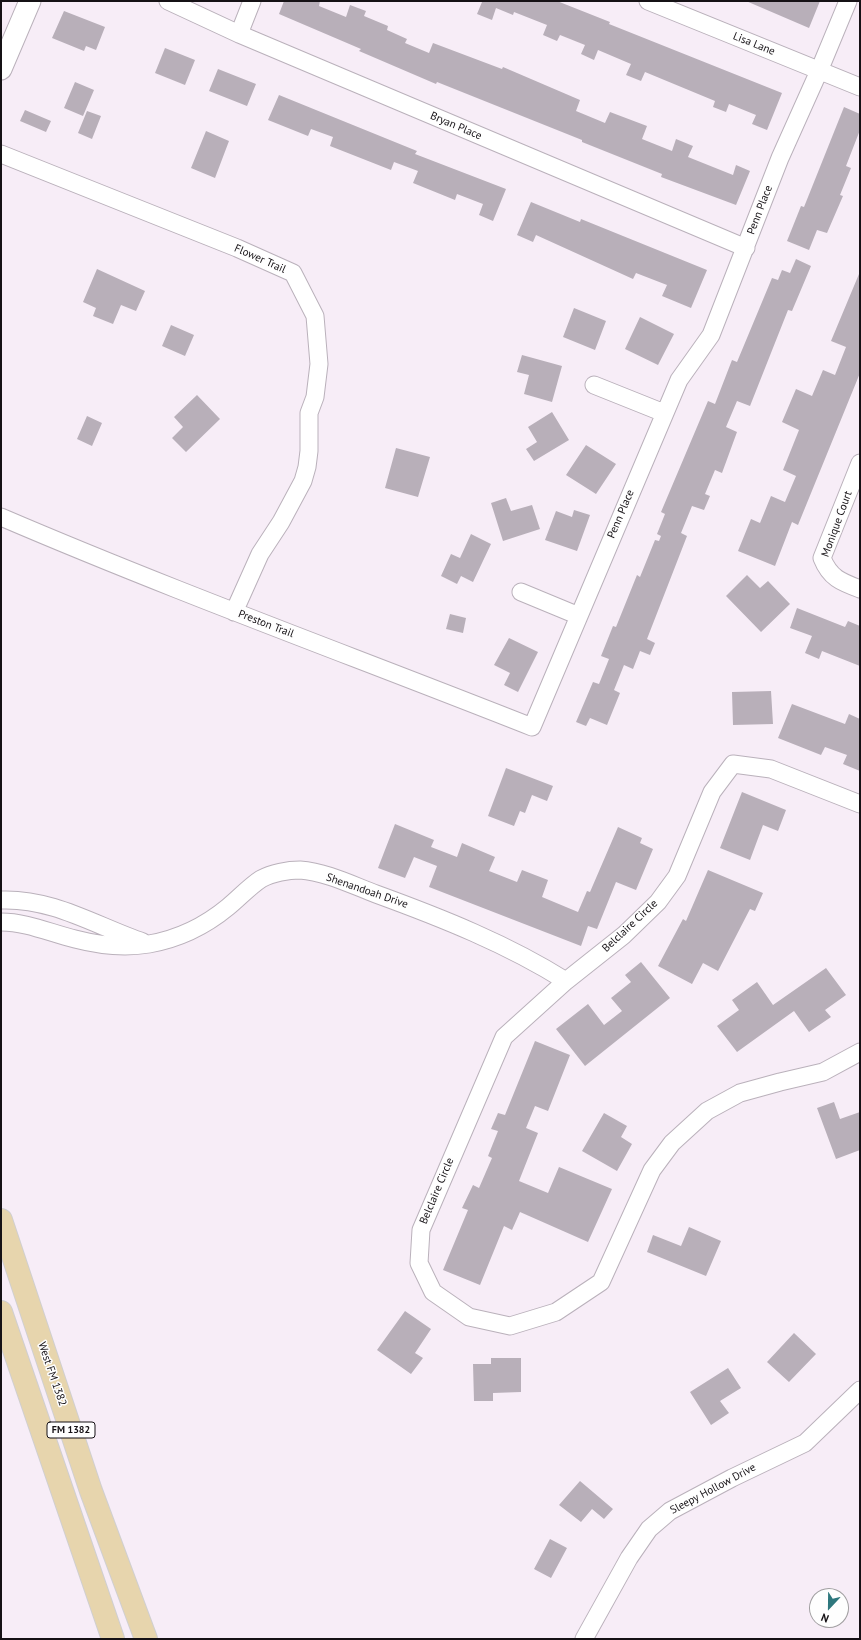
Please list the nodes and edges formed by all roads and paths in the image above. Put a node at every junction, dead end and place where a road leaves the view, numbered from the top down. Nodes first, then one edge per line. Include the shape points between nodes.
1 (30, 1) edge
2 (168, 1) edge
3 (252, 1) edge
4 (648, 1) edge
5 (848, 1) edge
6 (239, 34) junction
7 (1, 69) edge
8 (819, 71) junction
9 (860, 87) edge
10 (1, 154) edge
11 (746, 248) junction
12 (594, 385) dead end
13 (664, 413) junction
14 (860, 463) edge
15 (1, 517) edge
16 (860, 589) edge
17 (521, 592) dead end
18 (234, 612) junction
19 (579, 616) junction
20 (532, 727) joint
21 (860, 804) edge
22 (1, 900) edge
23 (1, 922) edge
24 (149, 944) junction
25 (566, 981) junction
26 (860, 1052) edge
27 (1, 1220) edge
28 (1, 1312) edge
29 (860, 1390) edge
30 (113, 1639) edge
31 (146, 1639) edge
32 (584, 1639) edge

1 - 7 street
2 - 6 street, Bryan Place
3 - 6 street
4 - 8 street, Lisa Lane
5 - 8 street, Penn Place
6 - 11 street, Bryan Place
8 - 9 street, Lisa Lane
8 - 11 street, Penn Place via 780,158
10 - 18 street, Flower Trail via 237,248 293,273 315,316 319,364 315,397 309,413 307,467 303,481 282,522 260,554
11 - 13 street, Penn Place via 711,336 679,380
12 - 13 street
13 - 19 street, Penn Place
14 - 16 street, Monique Court via 822,558 836,579
15 - 18 street, Preston Trail
17 - 19 street
18 - 20 street, Preston Trail
19 - 20 street, Penn Place
21 - 25 street, Belclaire Circle via 771,769 733,764 712,792 677,876 658,902 624,935
22 - 24 street via 33,901
23 - 24 street, Shenandoah Drive via 30,925 94,943 135,946
24 - 25 street, Shenandoah Drive via 176,937 203,925 262,879 300,870 338,879 432,914 530,959
25 - 26 street, Belclaire Circle via 504,1037 421,1230 419,1263 433,1292 469,1317 510,1326 563,1308 601,1282 652,1170 672,1143 707,1111 740,1093 823,1072
27 - 31 main road, West FM 1382 / FM 1382 via 89,1483
28 - 30 main road, FM 1382
29 - 32 street, Sleepy Hollow Drive via 806,1443 670,1510 649,1528 629,1558

